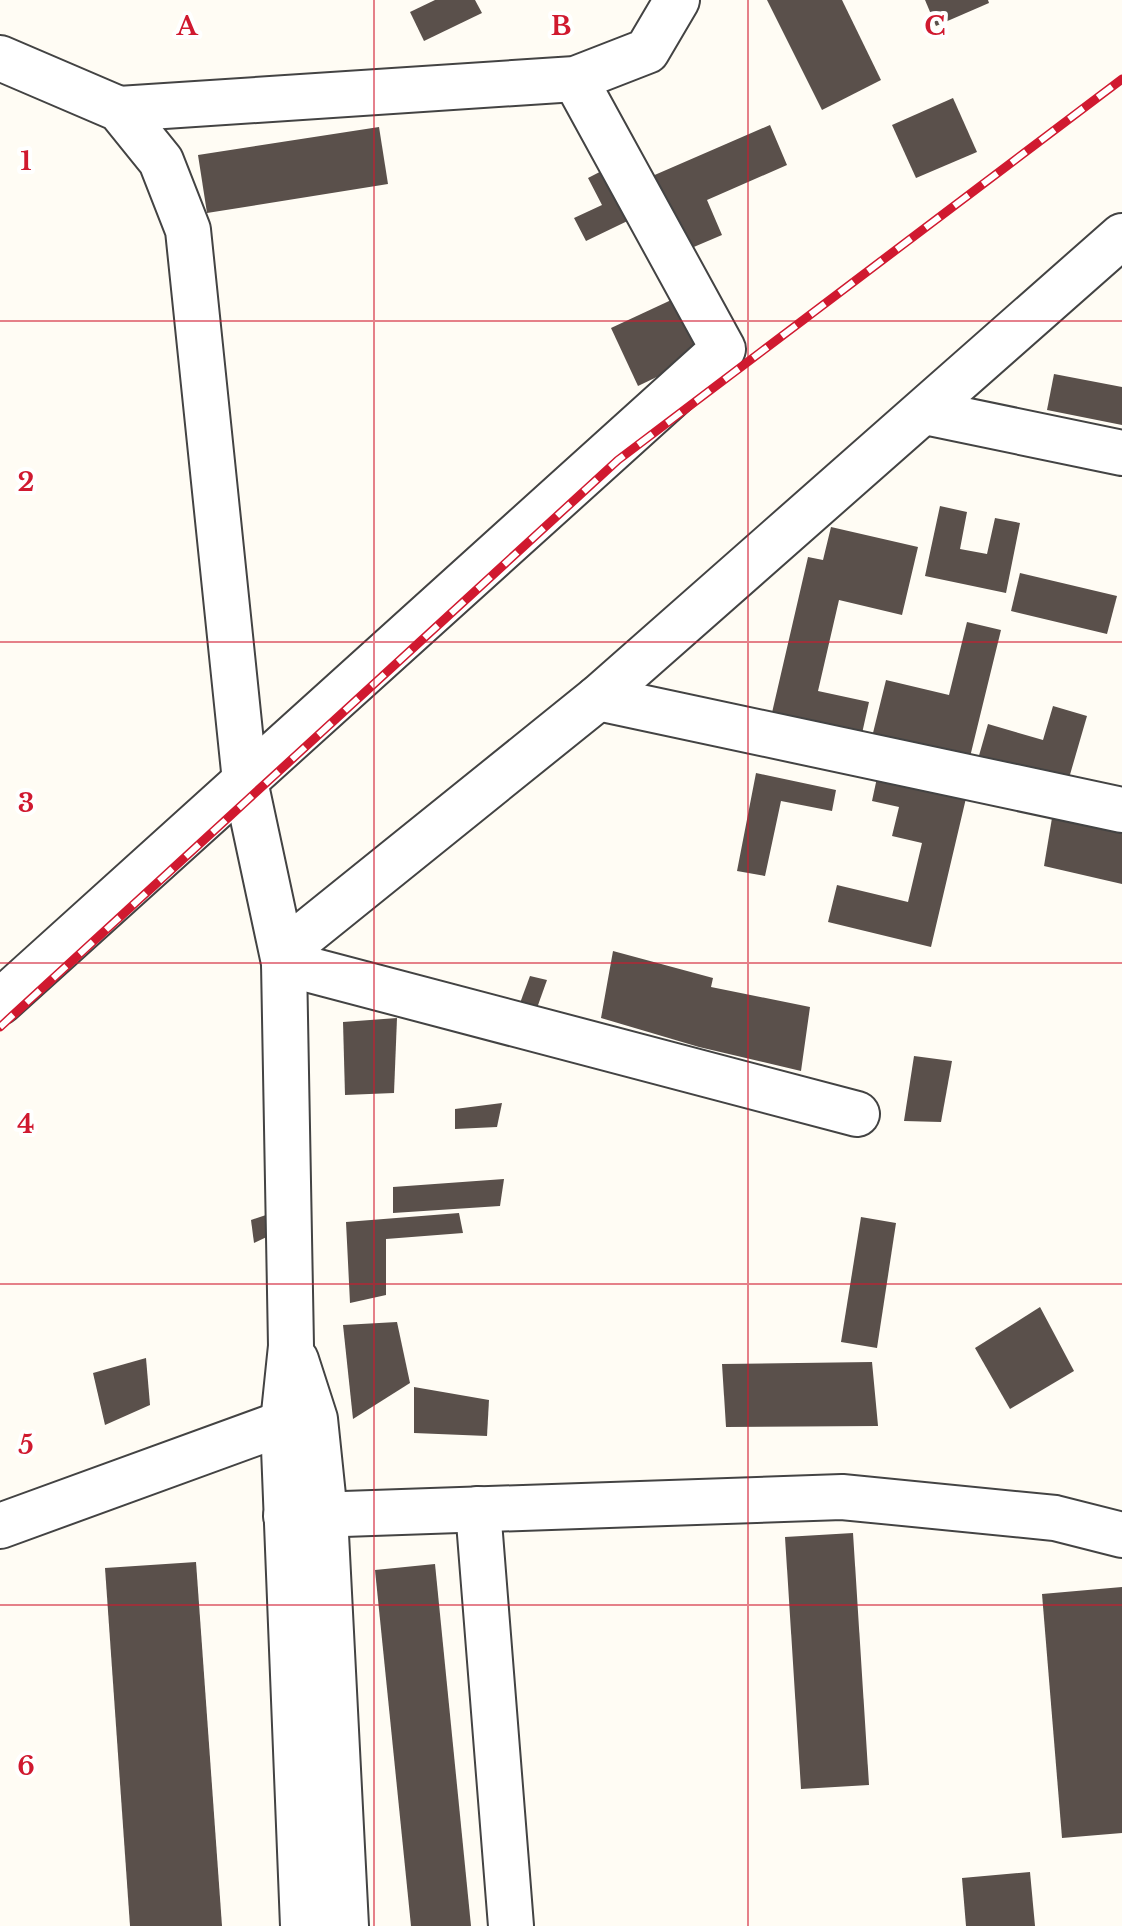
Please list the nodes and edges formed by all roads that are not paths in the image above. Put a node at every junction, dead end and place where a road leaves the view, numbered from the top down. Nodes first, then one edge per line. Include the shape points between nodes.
1 (677, 0) edge
2 (0, 58) edge
3 (575, 79) junction
4 (119, 109) junction
5 (1122, 236) edge
6 (925, 412) junction
7 (1122, 453) edge
8 (598, 698) junction
9 (245, 781) junction
10 (1122, 810) edge
11 (284, 963) junction
12 (0, 1002) edge
13 (857, 1114) dead end
14 (299, 1421) junction
15 (478, 1509) junction
16 (306, 1515) junction
17 (0, 1526) edge
18 (1122, 1535) edge
19 (303, 1926) edge
20 (346, 1926) edge
21 (511, 1926) edge

1 - 3 street via 647,51
2 - 4 street
3 - 4 street
3 - 9 street via 723,349
4 - 9 street via 161,161 188,230
5 - 6 street
6 - 7 street
6 - 8 street
8 - 10 street
8 - 11 street via 294,943
9 - 11 street
9 - 12 street
11 - 13 street
11 - 14 street via 291,1346
14 - 16 street
14 - 17 street
15 - 16 street
15 - 18 street via 842,1497 1055,1518
15 - 21 street
16 - 19 street
16 - 20 street

